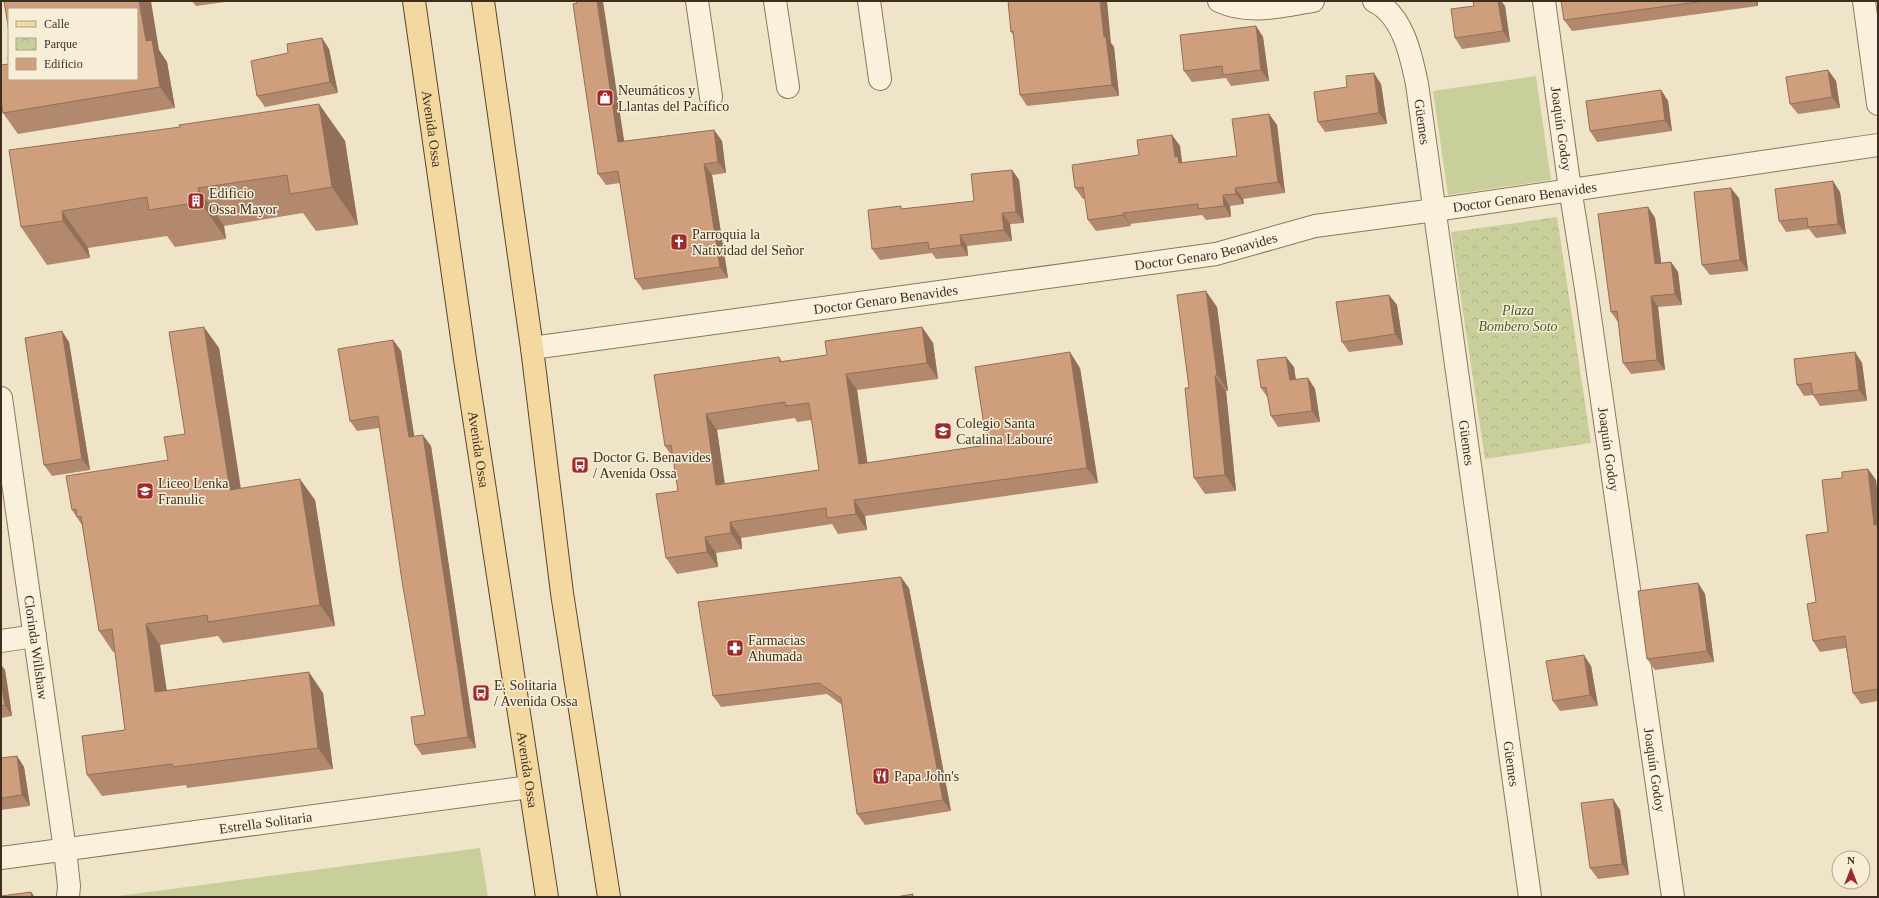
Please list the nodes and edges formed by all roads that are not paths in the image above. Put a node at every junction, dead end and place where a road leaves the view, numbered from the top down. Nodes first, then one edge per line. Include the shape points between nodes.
1 (414, 1) edge
2 (483, 1) edge
3 (697, 1) edge
4 (775, 1) edge
5 (870, 1) edge
6 (1219, 1) edge
7 (1313, 1) edge
8 (1374, 1) edge
9 (1544, 1) edge
10 (1864, 1) edge
11 (880, 79) dead end
12 (788, 87) dead end
13 (711, 97) dead end
14 (1878, 104) edge
15 (1878, 145) edge
16 (1570, 190) junction
17 (1435, 210) junction
18 (532, 348) junction
19 (1, 398) edge
20 (4, 442) edge
21 (35, 636) junction
22 (1, 641) edge
23 (530, 787) junction
24 (65, 850) junction
25 (1, 858) edge
26 (68, 897) edge
27 (547, 897) edge
28 (609, 897) edge
29 (1530, 897) edge
30 (1673, 897) edge

1 - 23 main road, Avenida Ossa
2 - 18 main road
3 - 13 street
4 - 12 street
5 - 11 street
6 - 7 street via 1230,6 1253,10
8 - 17 street, Güemes via 1382,5 1394,19 1410,50
9 - 16 street, Joaquín Godoy
10 - 14 street
15 - 16 street, Doctor Genaro Benavides
16 - 17 street, Doctor Genaro Benavides
16 - 30 street, Joaquín Godoy
17 - 18 street, Doctor Genaro Benavides via 1314,226 1216,254
17 - 29 street, Güemes
18 - 28 main road via 562,593
19 - 20 street, Clorinda Willshaw
20 - 21 street, Clorinda Willshaw
21 - 22 street
21 - 24 street, Clorinda Willshaw
23 - 24 street, Estrella Solitaria
23 - 27 main road, Avenida Ossa
24 - 25 street, Estrella Solitaria
24 - 26 street, Clorinda Willshaw

